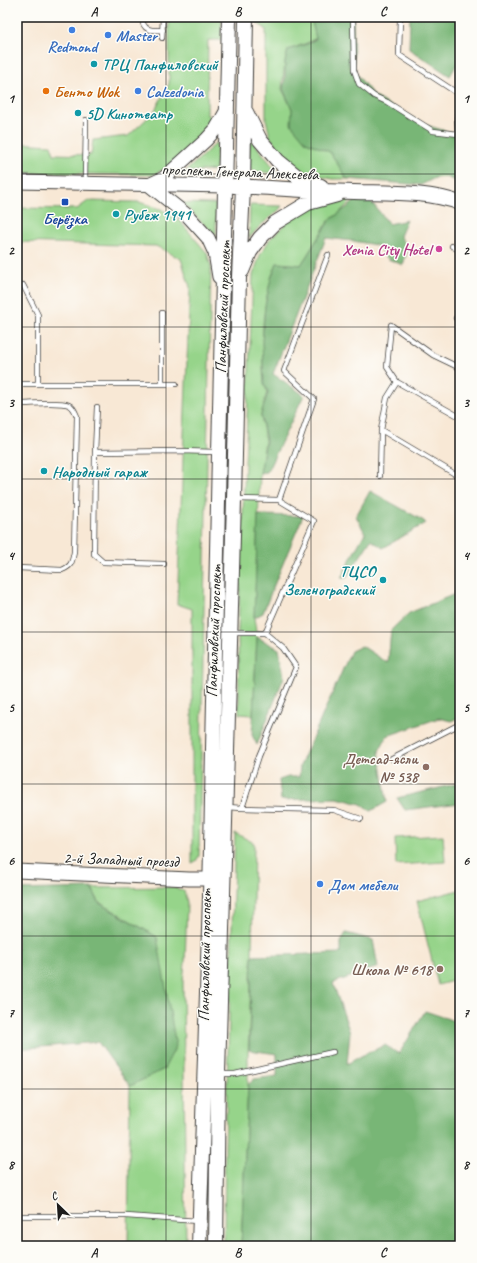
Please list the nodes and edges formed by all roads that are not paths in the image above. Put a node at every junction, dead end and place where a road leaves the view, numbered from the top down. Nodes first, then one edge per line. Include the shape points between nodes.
1 (142, 17) edge
2 (163, 17) edge
3 (229, 17) edge
4 (246, 17) edge
5 (353, 17) edge
6 (400, 17) edge
7 (163, 30) junction
8 (162, 38) dead end
9 (460, 95) edge
10 (244, 109) junction
11 (227, 110) junction
12 (460, 112) edge
13 (86, 120) dead end
14 (459, 134) edge
15 (17, 182) edge
16 (85, 183) junction
17 (149, 185) junction
18 (226, 186) junction
19 (243, 187) junction
20 (353, 192) junction
21 (460, 204) edge
22 (452, 246) dead end
23 (460, 251) edge
24 (328, 255) dead end
25 (239, 277) junction
26 (22, 284) dead end
27 (162, 314) dead end
28 (223, 324) junction
29 (460, 368) edge
30 (397, 382) junction
31 (17, 384) edge
32 (38, 384) junction
33 (162, 384) junction
34 (176, 384) dead end
35 (17, 405) edge
36 (97, 406) dead end
37 (460, 417) edge
38 (381, 430) junction
39 (95, 452) junction
40 (219, 452) junction
41 (380, 476) dead end
42 (460, 477) edge
43 (234, 499) junction
44 (279, 500) junction
45 (164, 564) dead end
46 (17, 568) edge
47 (230, 633) junction
48 (265, 633) junction
49 (460, 724) edge
50 (392, 759) dead end
51 (225, 807) junction
52 (242, 808) junction
53 (361, 819) dead end
54 (17, 871) edge
55 (216, 878) junction
56 (334, 1052) dead end
57 (218, 1074) junction
58 (20, 1216) dead end
59 (200, 1221) junction
60 (199, 1246) edge
61 (216, 1246) edge

1 - 7 lane via 142,23 146,28 152,31
2 - 7 lane
3 - 11 main road, Панфиловский проспект
4 - 10 main road, Панфиловский проспект
5 - 14 lane via 354,70 360,84 374,96 433,131
6 - 9 lane via 399,55
7 - 8 lane
10 - 19 main road, Панфиловский проспект
10 - 20 main road via 260,140 278,161 299,178 321,186
11 - 17 main road via 206,140 164,178
11 - 18 main road, Панфиловский проспект
12 - 14 lane via 457,116
13 - 16 lane
15 - 16 main road, проспект Генерала Алексеева
16 - 17 main road, проспект Генерала Алексеева
17 - 18 main road, проспект Генерала Алексеева
17 - 28 main road via 188,216 208,238 219,271
18 - 19 main road, проспект Генерала Алексеева
18 - 28 main road, Панфиловский проспект
19 - 20 main road, проспект Генерала Алексеева
19 - 25 main road, Панфиловский проспект
20 - 21 main road, проспект Генерала Алексеева via 433,196
20 - 25 main road via 308,203 276,223 250,252
22 - 23 lane
24 - 44 lane via 284,371 314,399
25 - 43 main road, Панфиловский проспект
26 - 32 lane via 38,315
27 - 33 lane
28 - 40 main road, Панфиловский проспект
29 - 30 lane via 432,355 391,325 387,367
30 - 37 lane
30 - 38 lane via 387,398
31 - 32 lane
32 - 33 lane
33 - 34 lane
35 - 46 lane via 61,403 70,406 77,416 72,562 62,570
36 - 39 lane
38 - 41 lane
38 - 42 lane
39 - 40 lane
39 - 45 lane via 94,554 103,562
40 - 55 main road, Панфиловский проспект
43 - 44 lane
43 - 47 main road, Панфиловский проспект
44 - 48 lane via 314,521
47 - 48 lane
47 - 51 main road, Панфиловский проспект
48 - 52 lane via 283,648 296,667 259,756
49 - 50 lane
51 - 52 lane
51 - 55 main road, Панфиловский проспект
52 - 53 lane via 334,810
54 - 55 main road, 2-й Западный проезд
55 - 57 main road, Панфиловский проспект
55 - 59 main road, Панфиловский проспект
56 - 57 lane via 235,1074
57 - 61 main road, Панфиловский проспект
58 - 59 lane via 126,1216
59 - 60 main road, Панфиловский проспект

